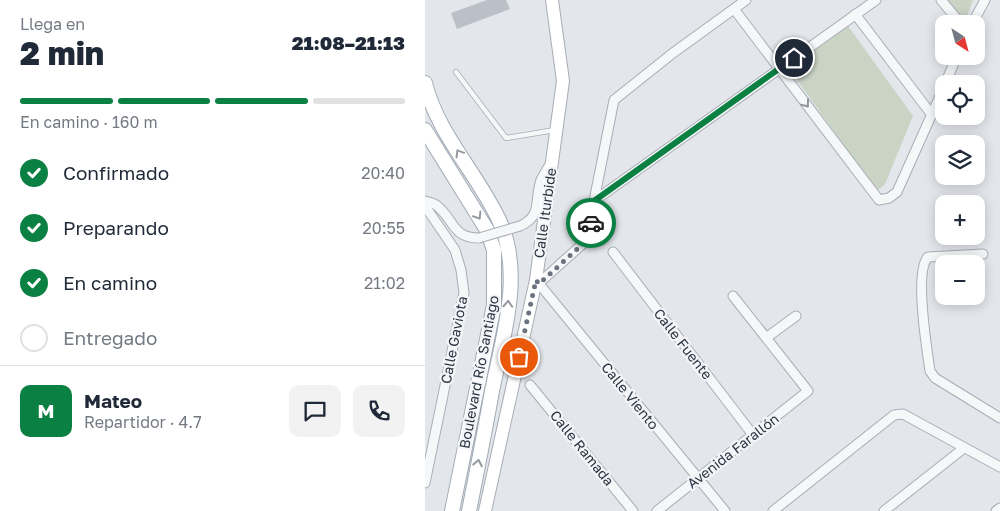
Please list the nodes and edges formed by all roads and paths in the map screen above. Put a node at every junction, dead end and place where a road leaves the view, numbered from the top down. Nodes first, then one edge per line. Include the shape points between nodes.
1 (552, 0) edge
2 (746, 0) edge
3 (876, 0) edge
4 (941, 0) edge
5 (985, 0) edge
6 (734, 9) junction
7 (855, 14) junction
8 (954, 15) edge
9 (977, 15) edge
10 (779, 68) junction
11 (456, 72) dead end
12 (425, 82) edge
13 (935, 108) edge
14 (932, 115) junction
15 (425, 130) edge
16 (556, 130) junction
17 (552, 162) junction
18 (425, 201) edge
19 (594, 201) junction
20 (425, 206) edge
21 (613, 252) dead end
22 (983, 254) dead end
23 (537, 282) junction
24 (733, 296) dead end
25 (796, 316) dead end
26 (766, 338) junction
27 (530, 385) dead end
28 (1000, 418) edge
29 (753, 435) junction
30 (964, 448) junction
31 (998, 462) edge
32 (427, 464) edge
33 (698, 478) junction
34 (425, 483) edge
35 (1000, 508) edge
36 (452, 511) edge
37 (469, 511) edge
38 (485, 511) edge
39 (633, 511) edge
40 (657, 511) edge
41 (725, 511) edge
42 (773, 511) edge
43 (884, 511) edge
44 (997, 511) edge

1 - 16 street, Calle Iturbide via 563,80
2 - 6 street
3 - 7 street
4 - 8 street
5 - 9 street
6 - 10 street
6 - 19 street via 614,100
7 - 10 street
7 - 14 street
10 -> 14 street via 879,200 897,192
10 - 19 street
11 - 16 lane via 506,138
37 -> 12 main road, Boulevard Río Santiago via 508,312 508,248 499,220 442,124
13 - 14 street
15 -> 36 main road, Boulevard Río Santiago via 487,230 494,250 494,305
16 - 17 street, Calle Iturbide
17 - 18 street, bridge via 540,182 533,217 520,226 470,238 457,232 436,204
17 - 23 street, Calle Iturbide
19 - 23 street via 587,240
20 - 32 street, Calle Gaviota via 455,250 465,292
21 - 29 street, Calle Fuente
22 - 28 street via 928,257 923,263 922,312 930,371 935,378
23 - 33 street, Calle Viento
23 - 38 street, Calle Iturbide
24 - 26 street
25 - 26 street
26 - 29 street, Avenida Farallón via 808,390
27 - 39 street, Calle Ramada
29 - 33 street, Avenida Farallón
30 - 31 street
30 - 42 street via 903,414 894,415
30 - 43 street
32 - 34 street, Calle Gaviota
33 - 40 street, Avenida Farallón
33 - 41 street, Calle Viento
35 - 44 street

